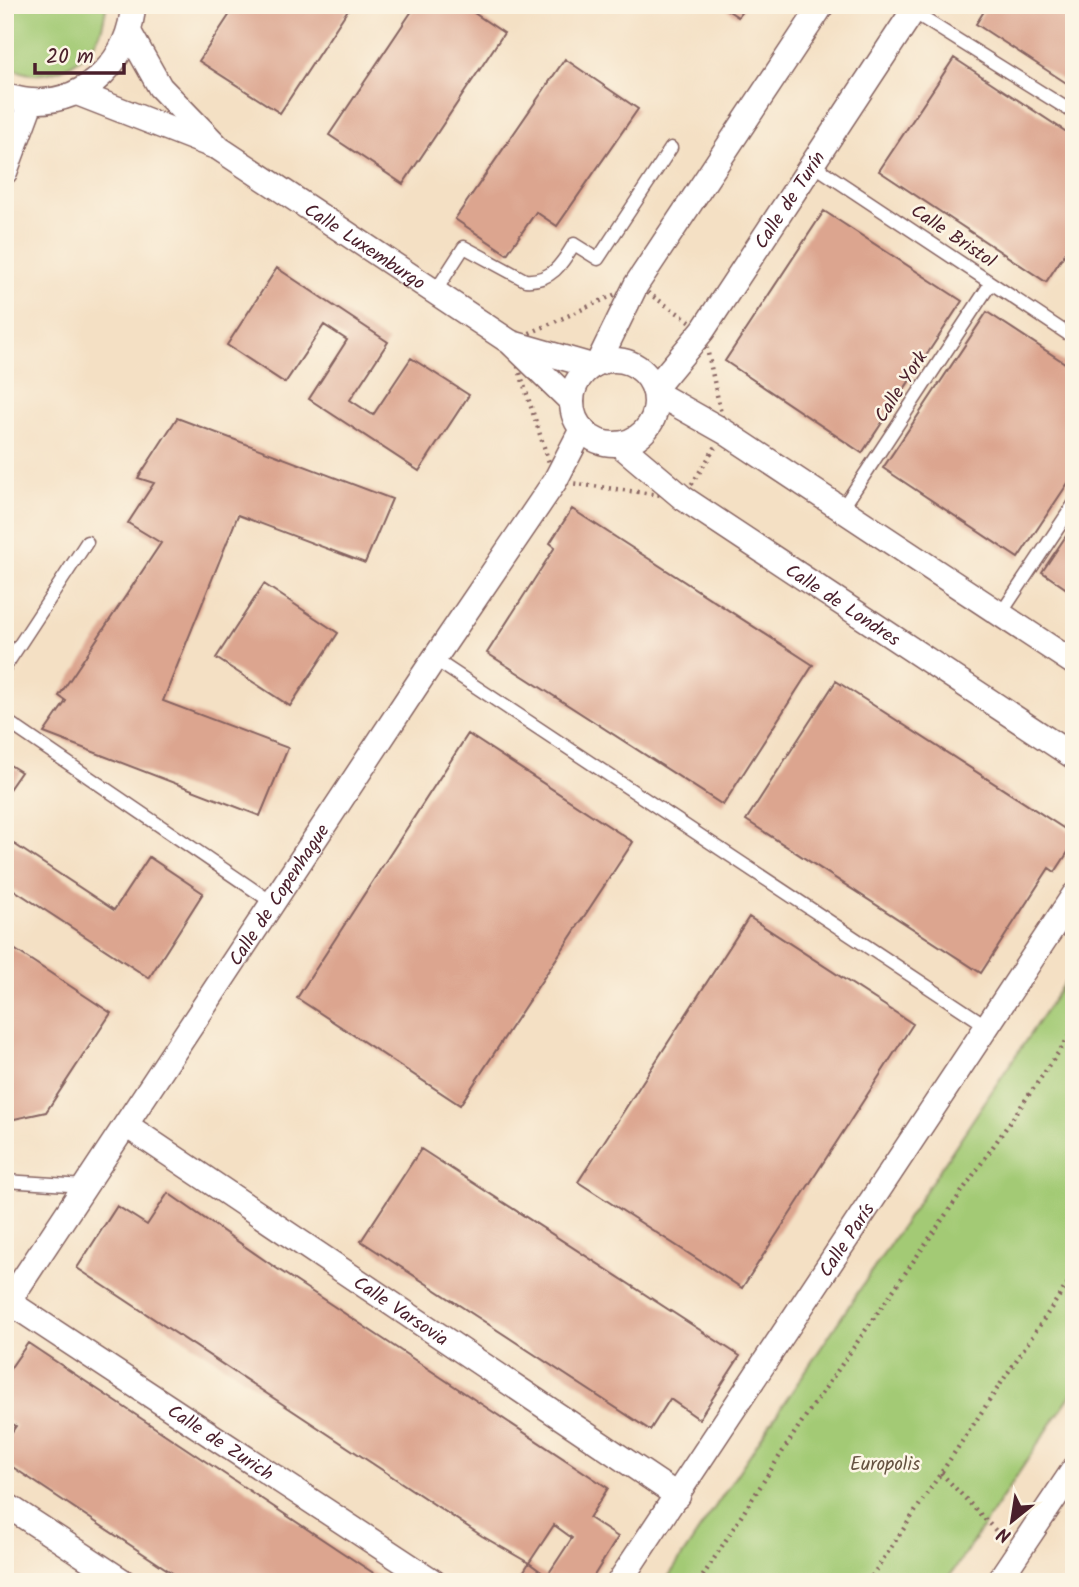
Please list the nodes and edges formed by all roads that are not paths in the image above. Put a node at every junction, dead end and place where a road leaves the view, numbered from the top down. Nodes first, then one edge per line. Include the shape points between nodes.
1 (133, 5) edge
2 (822, 5) edge
3 (915, 8) edge
4 (129, 32) junction
5 (77, 93) junction
6 (5, 96) edge
7 (31, 102) junction
8 (1074, 113) edge
9 (671, 148) dead end
10 (220, 149) junction
11 (812, 164) junction
12 (5, 172) edge
13 (991, 283) junction
14 (435, 292) junction
15 (1074, 338) edge
16 (510, 342) junction
17 (595, 365) junction
18 (655, 391) junction
19 (572, 402) junction
20 (582, 429) junction
21 (612, 444) junction
22 (555, 481) junction
23 (1074, 504) edge
24 (842, 509) junction
25 (87, 542) dead end
26 (1000, 615) junction
27 (434, 659) junction
28 (1074, 663) edge
29 (5, 667) edge
30 (5, 720) edge
31 (1074, 757) edge
32 (1074, 895) edge
33 (272, 904) junction
34 (987, 1026) junction
35 (126, 1125) junction
36 (5, 1181) edge
37 (85, 1186) junction
38 (7, 1305) edge
39 (1074, 1469) edge
40 (678, 1496) junction
41 (5, 1504) edge
42 (113, 1579) edge
43 (434, 1582) edge
44 (619, 1582) edge
45 (998, 1582) edge

1 - 4 street
2 - 17 street via 636,285
3 - 8 lane
3 - 11 street, Calle de Turín
4 - 5 street via 118,57 100,78
4 - 10 street, Calle Luxemburgo via 160,88
5 - 7 street
5 - 10 street, Calle Luxemburgo
6 - 7 street
7 - 12 street
9 - 14 lane via 598,259 575,244 556,270 544,278 525,280 464,247
10 - 14 street, Calle Luxemburgo
11 - 13 lane, Calle Bristol
11 - 18 street, Calle de Turín via 703,330
13 - 15 lane, Calle Bristol
13 - 24 lane, Calle York
14 - 16 street, Calle Luxemburgo
16 - 17 street, Calle Luxemburgo
16 - 19 street, Calle Luxemburgo
17 - 18 street via 626,361 648,377
17 - 19 street via 578,382
18 - 21 street via 656,411 649,427 636,438
18 - 24 street
19 - 20 street
20 - 21 street via 592,438
20 - 22 street, Calle de Copenhague
21 - 22 street, Calle de Copenhague
21 - 31 street, Calle de Londres via 683,498
22 - 27 street, Calle de Copenhague
23 - 26 lane
24 - 26 street
25 - 29 lane
26 - 28 street
27 - 33 street, Calle de Copenhague
27 - 34 lane
30 - 33 lane
32 - 34 street, Calle París
33 - 35 street, Calle de Copenhague
34 - 40 street, Calle París
35 - 37 street, Calle de Copenhague
35 - 40 street, Calle Varsovia
36 - 37 lane
37 - 38 street, Calle de Copenhague
38 - 43 street, Calle de Zurich
39 - 45 street
40 - 44 street, Calle París
41 - 42 street

